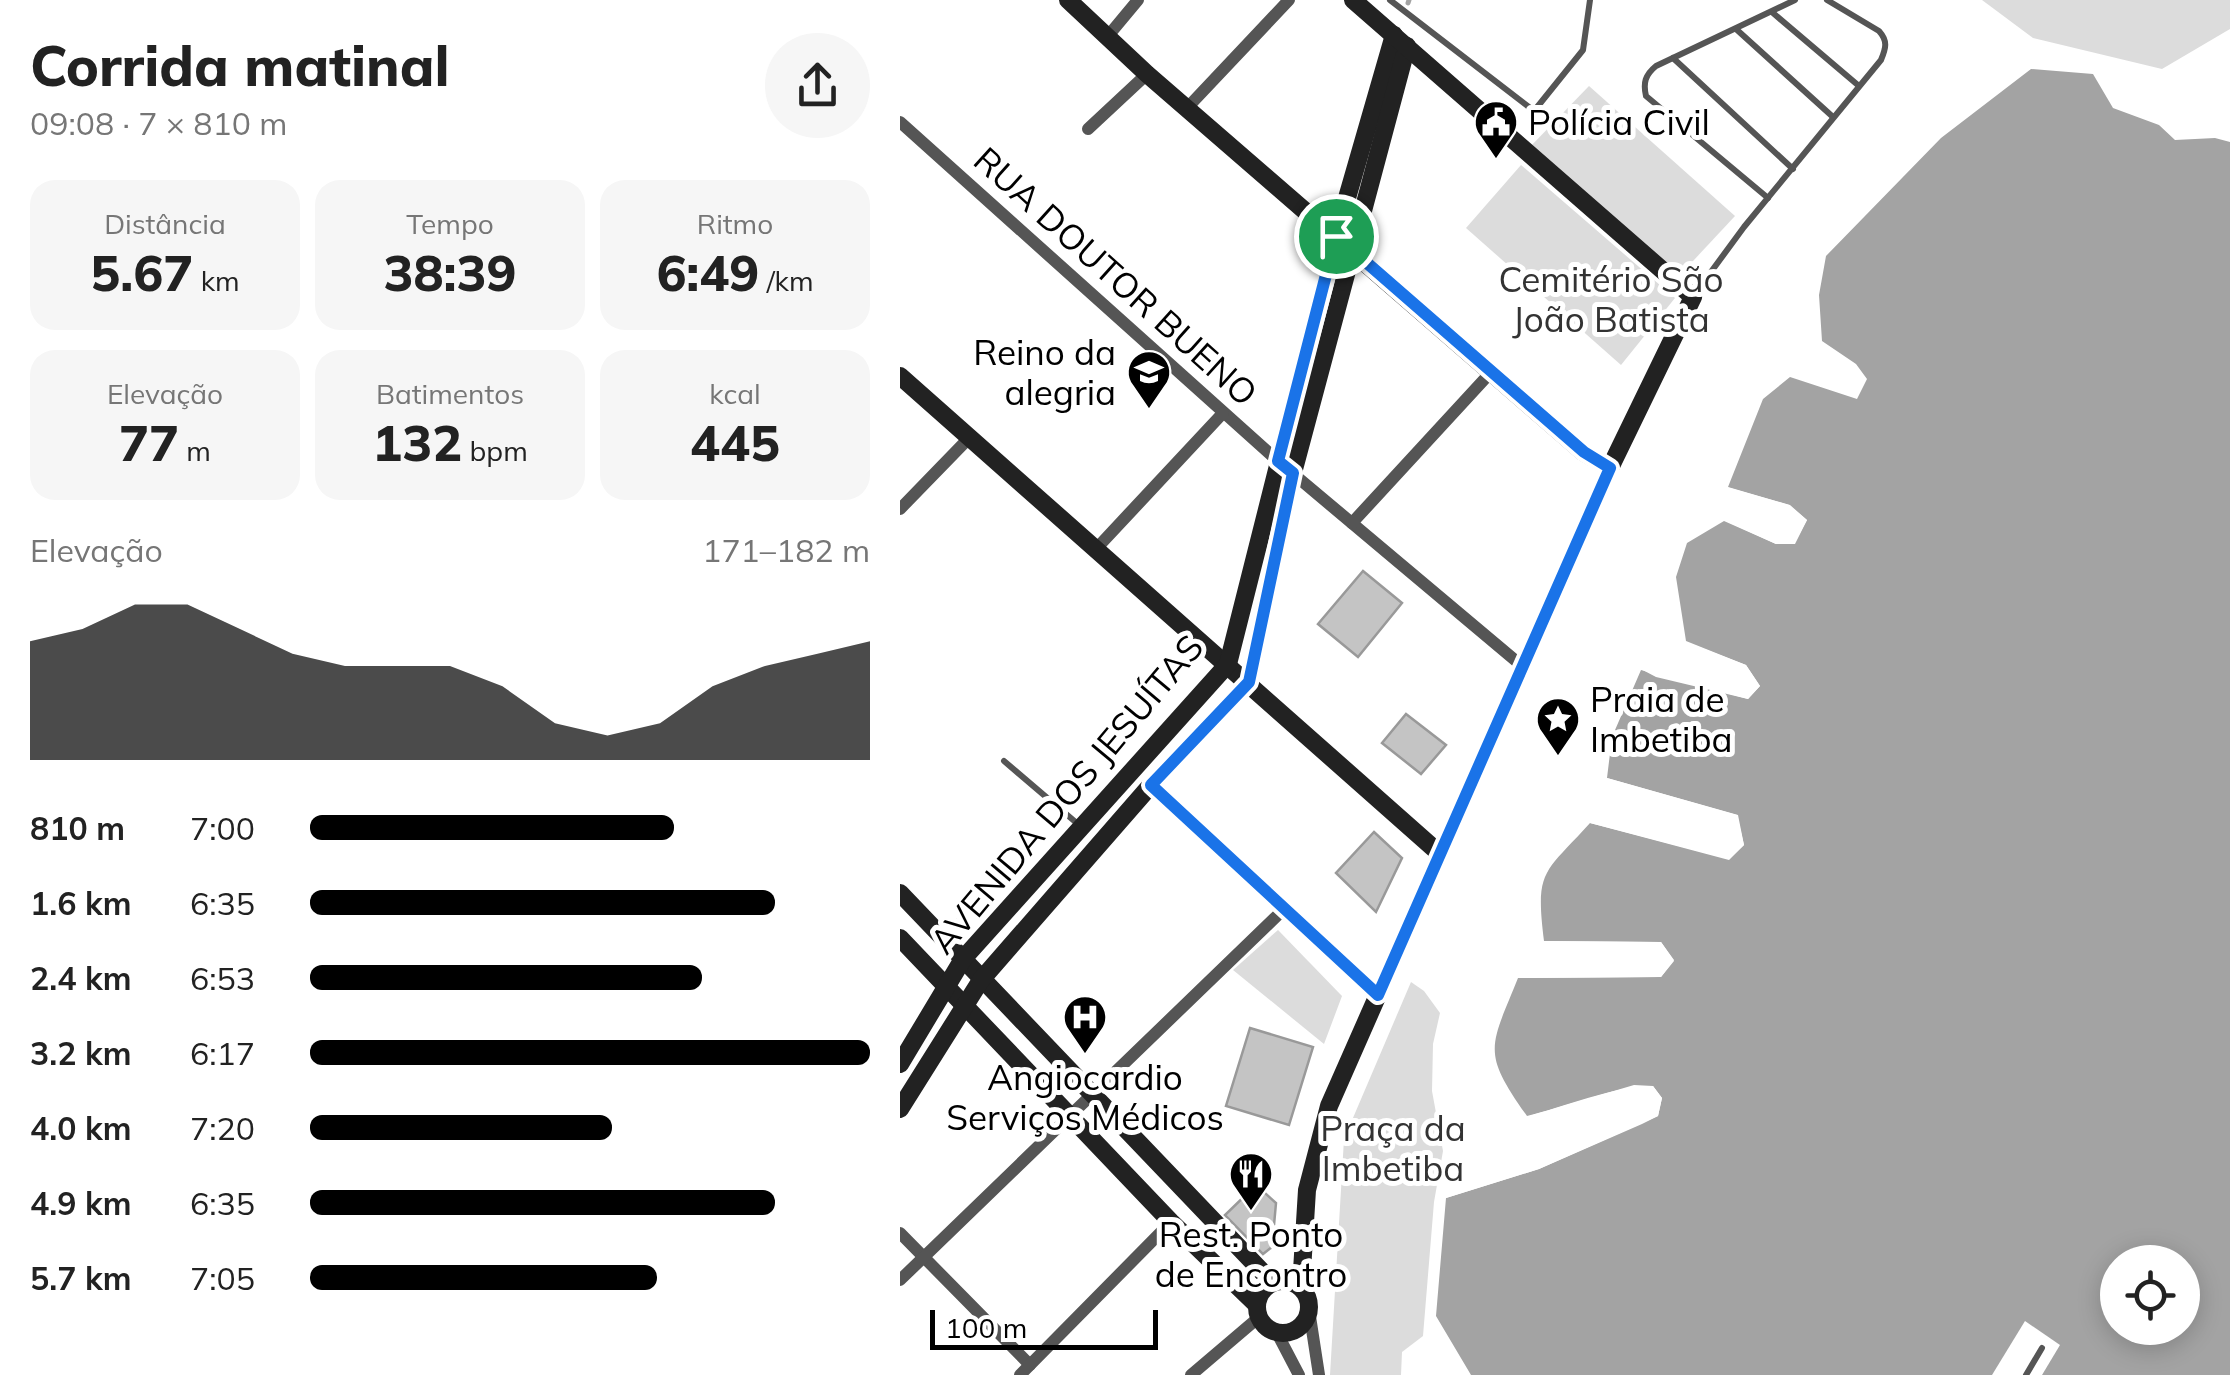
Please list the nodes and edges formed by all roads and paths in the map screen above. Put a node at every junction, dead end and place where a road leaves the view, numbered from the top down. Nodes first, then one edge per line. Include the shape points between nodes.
1 (1068, 0) edge
2 (1138, 0) edge
3 (1289, 0) edge
4 (1353, 0) edge
5 (1390, 0) edge
6 (1590, 0) edge
7 (1795, 0) edge
8 (1827, 0) edge
9 (1773, 12) junction
10 (1736, 29) junction
11 (1108, 36) junction
12 (1400, 40) junction
13 (1674, 58) junction
14 (1147, 74) junction
15 (1859, 86) junction
16 (1188, 107) junction
17 (1832, 116) junction
18 (900, 122) edge
19 (1088, 130) dead end
20 (1793, 170) junction
21 (1768, 198) junction
22 (1336, 236) junction
23 (1353, 250) junction
24 (1692, 296) junction
25 (1492, 371) junction
26 (900, 376) edge
27 (1223, 413) junction
28 (969, 438) junction
29 (1278, 461) junction
30 (1610, 468) junction
31 (1293, 473) junction
32 (900, 509) edge
33 (1352, 523) junction
34 (1096, 549) junction
35 (1228, 664) junction
36 (1522, 666) junction
37 (1249, 682) junction
38 (1004, 761) dead end
39 (1151, 785) junction
40 (1082, 827) junction
41 (1439, 853) junction
42 (1012, 867) dead end
43 (900, 893) edge
44 (1283, 910) junction
45 (900, 938) edge
46 (942, 938) junction
47 (962, 960) junction
48 (980, 980) junction
49 (946, 987) junction
50 (1378, 995) junction
51 (965, 1007) junction
52 (900, 1064) edge
53 (1092, 1096) junction
54 (900, 1109) edge
55 (1070, 1116) junction
56 (1171, 1222) junction
57 (900, 1233) edge
58 (924, 1258) junction
59 (900, 1280) edge
60 (1272, 1282) junction
61 (1301, 1287) junction
62 (1309, 1310) junction
63 (1257, 1311) junction
64 (1277, 1332) junction
65 (2042, 1348) dead end
66 (1025, 1370) edge
67 (1195, 1374) edge
68 (1299, 1375) edge
69 (1319, 1375) edge
70 (2026, 1375) edge

1 - 11 street
2 - 11 street
3 - 16 street
4 - 12 street
5 - 6 lane via 1534,111 1583,50
7 - 9 lane
8 - 15 lane via 1885,38 1881,60
9 - 10 lane
9 - 15 lane
10 - 13 lane
10 - 17 lane
11 - 14 street
12 - 22 street, AVENIDA DOS JESUÍTAS
12 - 23 street, AVENIDA DOS JESUÍTAS
12 - 24 street
13 - 20 lane
13 - 21 lane via 1647,73 1646,96
14 - 16 street
14 - 19 street
15 - 17 lane
16 - 22 street
17 - 20 lane
18 - 27 street, RUA DOUTOR BUENO
20 - 21 lane
21 - 24 lane
22 - 23 street
22 - 29 street, AVENIDA DOS JESUÍTAS
23 - 25 street
23 - 31 street, AVENIDA DOS JESUÍTAS
24 - 30 street
25 - 30 street
25 - 33 street
26 - 28 street
27 - 29 street, RUA DOUTOR BUENO
27 - 34 street
28 - 32 street
28 - 34 street
29 - 31 street, RUA DOUTOR BUENO
29 - 35 street, AVENIDA DOS JESUÍTAS
30 - 36 street
31 - 33 street, RUA DOUTOR BUENO
31 - 37 street, AVENIDA DOS JESUÍTAS
33 - 36 street, RUA DOUTOR BUENO
34 - 35 street
35 - 37 street
35 - 40 street, AVENIDA DOS JESUÍTAS
36 - 41 street
37 - 39 street, AVENIDA DOS JESUÍTAS
37 - 41 street
38 - 40 lane
39 - 44 street
39 - 48 street, AVENIDA DOS JESUÍTAS
40 - 47 street, AVENIDA DOS JESUÍTAS
41 - 50 street
42 - 46 lane
43 - 46 street
44 - 50 street
44 - 53 street
45 - 49 street
46 - 47 street
47 - 48 street
47 - 49 street, AVENIDA DOS JESUÍTAS
48 - 51 street, AVENIDA DOS JESUÍTAS
48 - 53 street
49 - 51 street
49 - 52 street, AVENIDA DOS JESUÍTAS
50 - 61 street via 1313,1157
51 - 54 street, AVENIDA DOS JESUÍTAS
51 - 55 street
53 - 55 street
53 - 60 street
55 - 56 street
55 - 58 street
56 - 63 street
56 - 66 street
57 - 58 street
58 - 59 street
58 - 66 street
60 - 61 street
60 - 63 street via 1260,1291
61 - 62 street
62 - 64 street via 1292,1332
62 - 69 street
63 - 64 street
63 - 67 street
64 - 68 street
65 - 70 lane

